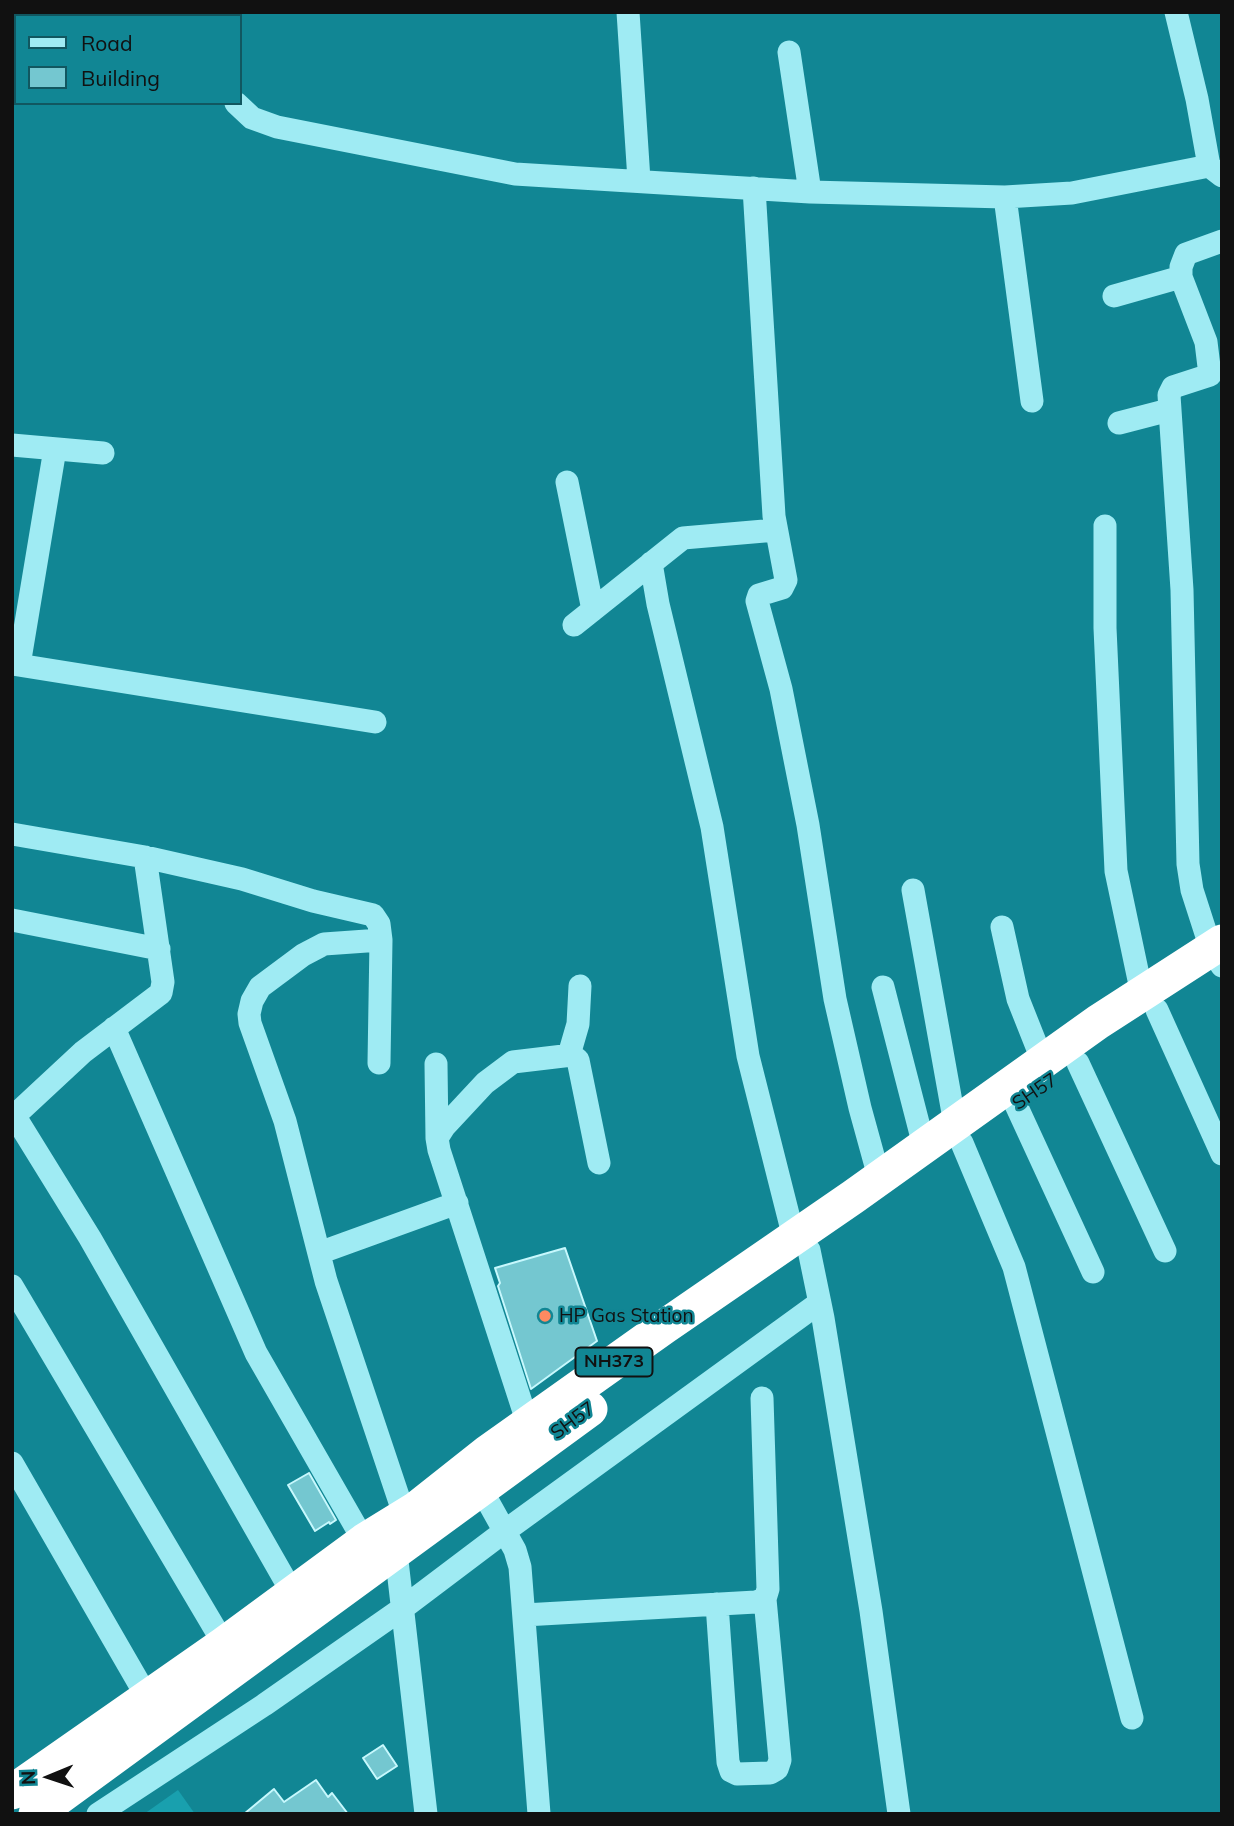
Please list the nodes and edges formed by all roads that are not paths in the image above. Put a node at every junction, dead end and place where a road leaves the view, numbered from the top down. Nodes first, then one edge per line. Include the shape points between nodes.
1 (628, 12) edge
2 (1176, 12) edge
3 (789, 52) dead end
4 (238, 105) edge
5 (1215, 171) edge
6 (639, 180) junction
7 (754, 188) junction
8 (810, 192) junction
9 (1005, 197) junction
10 (1222, 240) edge
11 (1181, 277) junction
12 (1114, 296) dead end
13 (1032, 401) dead end
14 (1169, 410) junction
15 (1119, 423) dead end
16 (12, 445) edge
17 (55, 449) junction
18 (103, 453) dead end
19 (567, 482) dead end
20 (1105, 527) dead end
21 (776, 530) junction
22 (651, 562) junction
23 (593, 610) junction
24 (574, 625) dead end
25 (16, 664) edge
26 (375, 722) dead end
27 (12, 834) edge
28 (145, 857) junction
29 (913, 890) dead end
30 (12, 920) edge
31 (1002, 927) dead end
32 (380, 940) junction
33 (159, 949) junction
34 (1219, 957) edge
35 (580, 986) dead end
36 (883, 987) dead end
37 (1150, 1002) junction
38 (114, 1028) junction
39 (569, 1055) junction
40 (1043, 1062) junction
41 (379, 1063) dead end
42 (1079, 1063) junction
43 (436, 1064) dead end
44 (1016, 1105) junction
45 (13, 1117) edge
46 (959, 1133) junction
47 (437, 1138) junction
48 (924, 1146) junction
49 (1222, 1154) edge
50 (599, 1163) dead end
51 (879, 1177) junction
52 (457, 1203) junction
53 (802, 1244) junction
54 (1165, 1251) dead end
55 (319, 1253) junction
56 (1093, 1272) dead end
57 (12, 1286) edge
58 (820, 1303) junction
59 (762, 1398) dead end
60 (528, 1424) junction
61 (12, 1463) edge
62 (491, 1471) junction
63 (405, 1517) junction
64 (505, 1531) junction
65 (364, 1541) junction
66 (397, 1552) junction
67 (293, 1594) junction
68 (765, 1599) junction
69 (717, 1604) junction
70 (403, 1608) junction
71 (524, 1615) junction
72 (236, 1647) junction
73 (147, 1697) junction
74 (1132, 1718) dead end
75 (19, 1783) edge
76 (36, 1814) edge
77 (98, 1814) edge
78 (426, 1814) edge
79 (539, 1814) edge
80 (899, 1814) edge

1 - 6 street
2 - 5 street
3 - 8 street
4 - 6 street via 252,118 277,127 501,171
5 - 9 street via 1072,193
6 - 7 street
7 - 8 street
7 - 21 street
8 - 9 street
9 - 13 street
10 - 11 street via 1186,254
11 - 12 street
11 - 14 street via 1206,342 1210,372 1208,377 1173,387
14 - 15 street
14 - 34 street via 1182,590 1188,864 1192,890
16 - 17 street
17 - 18 street
17 - 25 street
19 - 23 street
20 - 37 street via 1115,871
21 - 22 street via 683,538
21 - 51 street via 785,584 759,595 757,605 781,689 806,811 835,999
22 - 23 street
22 - 53 street via 712,827 748,1056
23 - 24 street
25 - 26 street
27 - 28 street
28 - 32 street via 373,915
28 - 33 street
29 - 46 street
30 - 33 street
31 - 40 street via 1018,999
32 - 41 street
32 - 55 street via 324,944 260,987 251,1002 250,1023 285,1121
33 - 38 street via 161,993
34 - 37 highway, NH373
35 - 39 street via 578,1024
36 - 48 street
37 - 40 highway, NH373
37 - 42 highway, SH57 / NH373
37 - 49 street
38 - 45 street
38 - 65 street via 256,1353
39 - 47 street via 513,1062 485,1083
39 - 50 street via 578,1060
40 - 46 highway, NH373
42 - 44 highway, SH57 / NH373
42 - 54 street
43 - 47 street
44 - 46 highway, SH57 / NH373
44 - 56 street
45 - 67 street via 90,1238
46 - 48 highway, NH373
46 - 53 highway, SH57 / NH373
46 - 74 street via 1014,1267
47 - 52 street
48 - 51 highway, NH373
51 - 53 highway, NH373
52 - 55 street
52 - 60 street
53 - 58 street
53 - 60 highway, NH373 via 664,1327
53 - 62 highway, SH57 / NH373 via 761,1282
55 - 63 street
57 - 72 street
58 - 64 street
58 - 80 street
59 - 68 street
60 - 62 highway, NH373
61 - 73 street
62 - 63 highway, NH373
62 - 64 street
62 - 66 highway, SH57 / NH373
63 - 65 highway, NH373
64 - 70 street
64 - 71 street via 520,1567
65 - 67 highway, NH373
66 - 70 street
66 - 72 highway, SH57 / NH373
67 - 72 highway, NH373
68 - 69 street
68 - 69 street via 780,1760 770,1773 737,1774 728,1762
69 - 71 street
70 - 77 street
70 - 78 street
71 - 79 street
72 - 73 highway, NH373
72 - 76 highway, SH57 / NH373
73 - 75 highway, NH373

